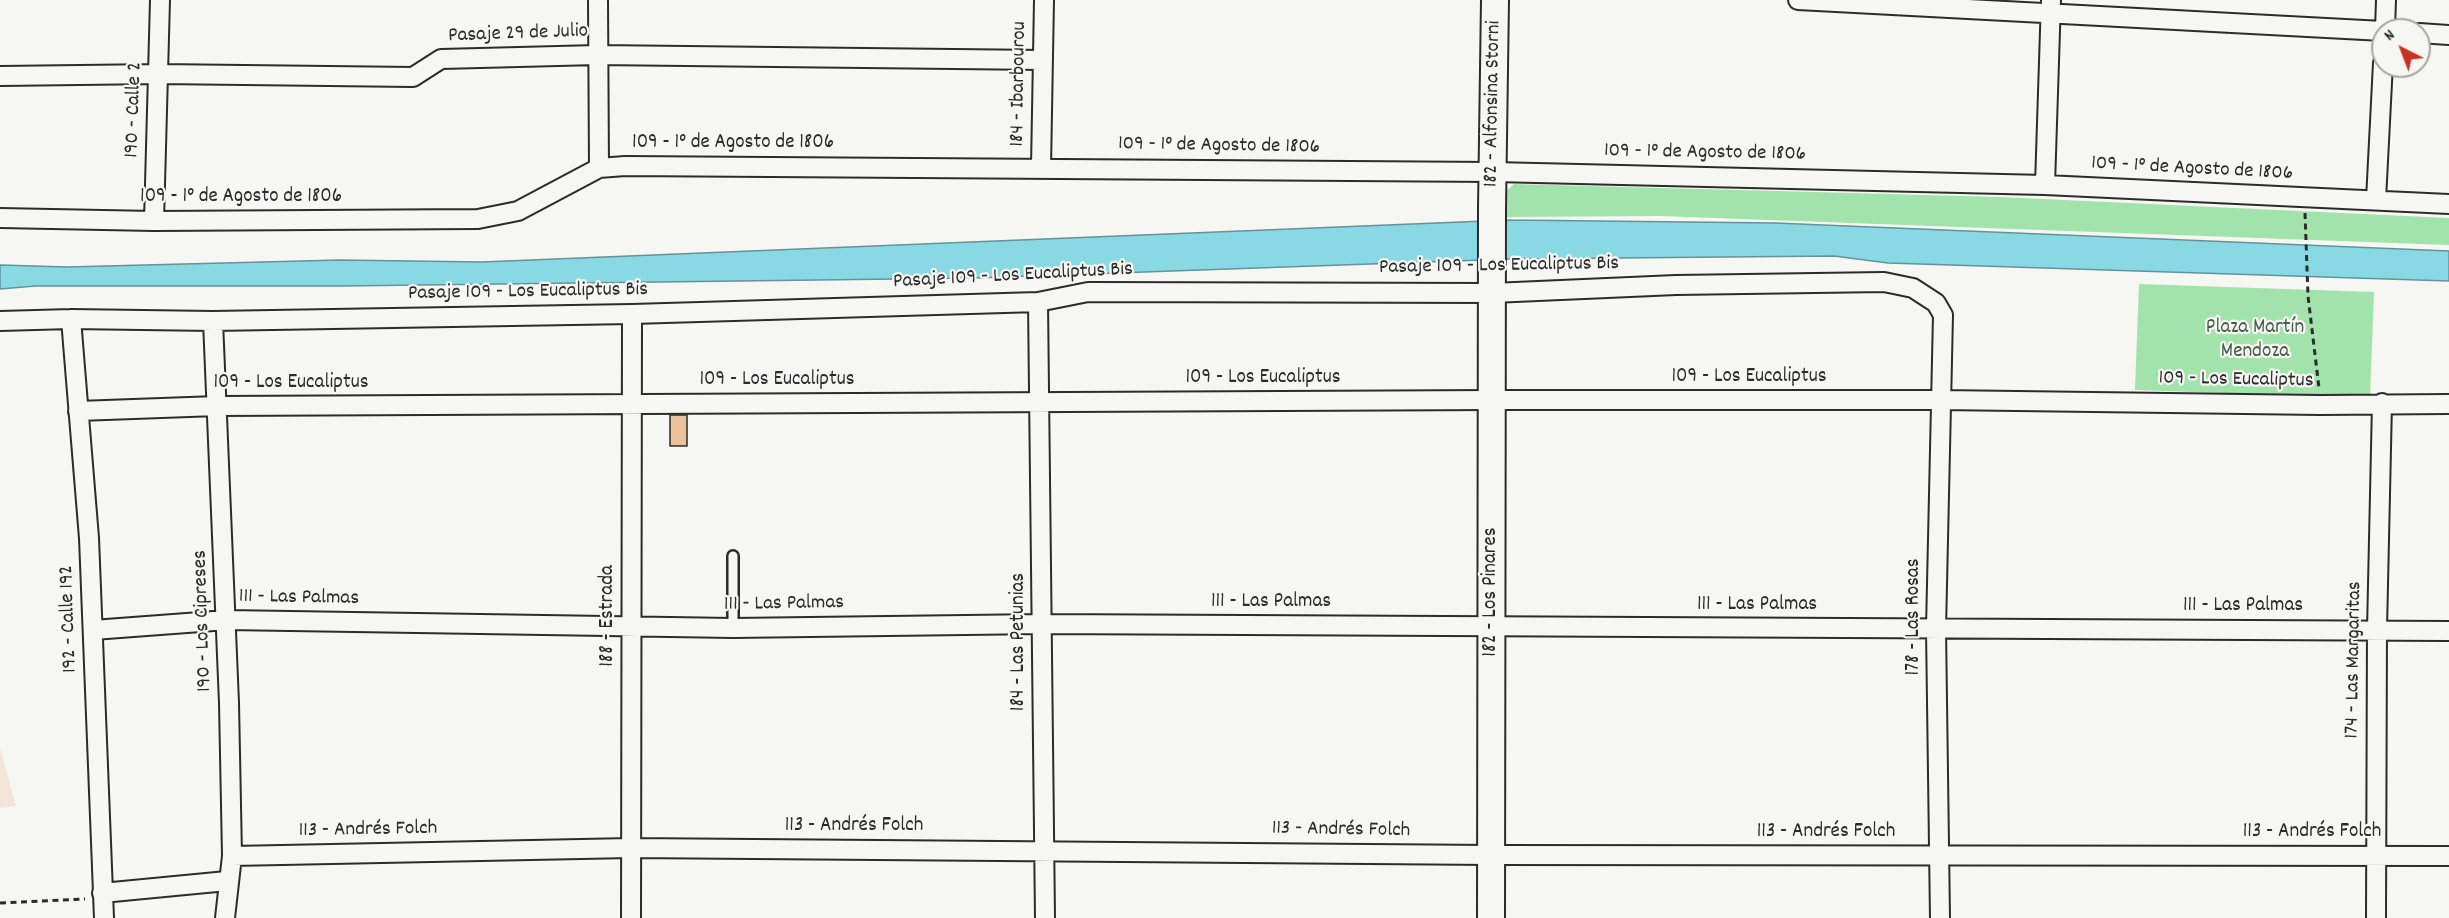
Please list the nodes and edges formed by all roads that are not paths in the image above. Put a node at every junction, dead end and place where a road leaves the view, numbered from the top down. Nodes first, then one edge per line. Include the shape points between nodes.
1 (160, 0) edge
2 (598, 0) edge
3 (1044, 0) edge
4 (1494, 0) edge
5 (1798, 0) edge
6 (2386, 0) edge
7 (2051, 7) edge
8 (2385, 18) edge
9 (2371, 29) edge
10 (2431, 34) edge
11 (2449, 35) edge
12 (597, 55) junction
13 (1043, 60) junction
14 (159, 74) junction
15 (0, 76) edge
16 (2382, 78) edge
17 (598, 168) junction
18 (1041, 168) junction
19 (1494, 172) junction
20 (2045, 185) junction
21 (2376, 200) junction
22 (2449, 204) edge
23 (0, 218) edge
24 (154, 221) junction
25 (1492, 267) joint
26 (1492, 293) junction
27 (1038, 302) junction
28 (632, 314) junction
29 (1943, 315) joint
30 (71, 319) junction
31 (0, 321) edge
32 (213, 321) junction
33 (1493, 400) junction
34 (1941, 400) junction
35 (1041, 402) junction
36 (2382, 403) junction
37 (2449, 404) edge
38 (631, 405) junction
39 (217, 406) junction
40 (78, 411) junction
41 (733, 556) dead end
42 (227, 620) junction
43 (1043, 624) junction
44 (631, 627) junction
45 (733, 628) junction
46 (1492, 628) junction
47 (1936, 629) junction
48 (93, 630) junction
49 (2377, 630) junction
50 (2449, 631) edge
51 (631, 848) junction
52 (1045, 850) junction
53 (1491, 855) junction
54 (2375, 855) junction
55 (232, 856) junction
56 (1941, 856) junction
57 (2449, 856) edge
58 (227, 881) junction
59 (102, 895) junction
60 (104, 918) edge
61 (225, 918) edge
62 (631, 918) edge
63 (1045, 918) edge
64 (1491, 918) edge
65 (1940, 918) edge
66 (2376, 918) edge

1 - 14 street, 190 - Calle 2
2 - 12 street
3 - 13 street, 184 - Ibarbourou
4 - 19 street, 182 - Alfonsina Storni
5 - 7 street
6 - 8 street
7 - 9 street
7 - 20 street
10 - 11 street
12 - 13 street, Pasaje 29 de Julio
12 - 14 street, Pasaje 29 de Julio via 441,59 413,77
12 - 17 street
13 - 18 street, 184 - Ibarbourou
14 - 15 street, Pasaje 29 de Julio
14 - 24 street, 190 - Calle 2
16 - 21 street
17 - 18 street, 109 - 1° de Agosto de 1806
17 - 24 street, 109 - 1° de Agosto de 1806 via 518,211 478,219
18 - 19 street, 109 - 1° de Agosto de 1806
19 - 20 street, 109 - 1° de Agosto de 1806
19 - 25 street, 182 - Alfonsina Storni
20 - 21 street, 109 - 1° de Agosto de 1806
21 - 22 street, 109 - 1° de Agosto de 1806
23 - 24 street, 109 - 1° de Agosto de 1806
25 - 26 street, 182 - Los Pinares
26 - 27 street, Pasaje 109 - Los Eucaliptus Bis via 1088,292
26 - 29 street, Pasaje 109 - Los Eucaliptus Bis via 1884,282 1924,293
26 - 33 street, 182 - Los Pinares
27 - 28 street, Pasaje 109 - Los Eucaliptus Bis
27 - 35 street, 184 - Las Petunias
28 - 32 street, Pasaje 109 - Los Eucaliptus Bis
28 - 38 street, 188 - Estrada
29 - 34 street, 178 - Las Rosas
30 - 31 street, Pasaje 109 - Los Eucaliptus Bis
30 - 32 street, Pasaje 109 - Los Eucaliptus Bis
30 - 40 street, 192 - Calle 192
32 - 39 street, 190 - Los Cipreses
33 - 34 street, 109 - Los Eucaliptus
33 - 35 street, 109 - Los Eucaliptus
33 - 46 street, 182 - Los Pinares
34 - 36 street, 109 - Los Eucaliptus
34 - 47 street, 178 - Las Rosas
35 - 38 street, 109 - Los Eucaliptus
35 - 43 street, 184 - Las Petunias
36 - 37 street, 109 - Los Eucaliptus
36 - 49 street, 174 - Las Margaritas
38 - 39 street, 109 - Los Eucaliptus
38 - 44 street, 188 - Estrada
39 - 40 street, 109 - Los Eucaliptus
39 - 42 street, 190 - Los Cipreses
40 - 48 street, 192 - Calle 192
41 - 45 lane
42 - 44 street, 111 - Las Palmas
42 - 48 street, 111 - Las Palmas
42 - 55 street, 190 - Los Cipreses
43 - 45 street, 111 - Las Palmas
43 - 46 street, 111 - Las Palmas
43 - 52 street, 184 - Las Petunias
44 - 45 street, 111 - Las Palmas
44 - 51 street, 188 - Estrada
46 - 47 street, 111 - Las Palmas
46 - 53 street, 182 - Los Pinares
47 - 49 street, 111 - Las Palmas
47 - 56 street, 178 - Las Rosas
48 - 59 street, 192 - Calle 192
49 - 50 street, 111 - Las Palmas
49 - 54 street, 174 - Las Margaritas
51 - 52 street, 113 - Andrés Folch
51 - 55 street, 113 - Andrés Folch
51 - 62 street, 188 - Estrada
52 - 53 street, 113 - Andrés Folch
52 - 63 street, 184 - Las Petunias
53 - 56 street, 113 - Andrés Folch
53 - 64 street, 182 - Los Pinares
54 - 56 street, 113 - Andrés Folch
54 - 57 street, 113 - Andrés Folch
54 - 66 street, 174 - Las Margaritas
55 - 58 street, 190 - Los Cipreses
56 - 65 street, 178 - Las Rosas
58 - 59 street
58 - 61 street, 190 - Los Cipreses
59 - 60 street, 192 - Calle 192

